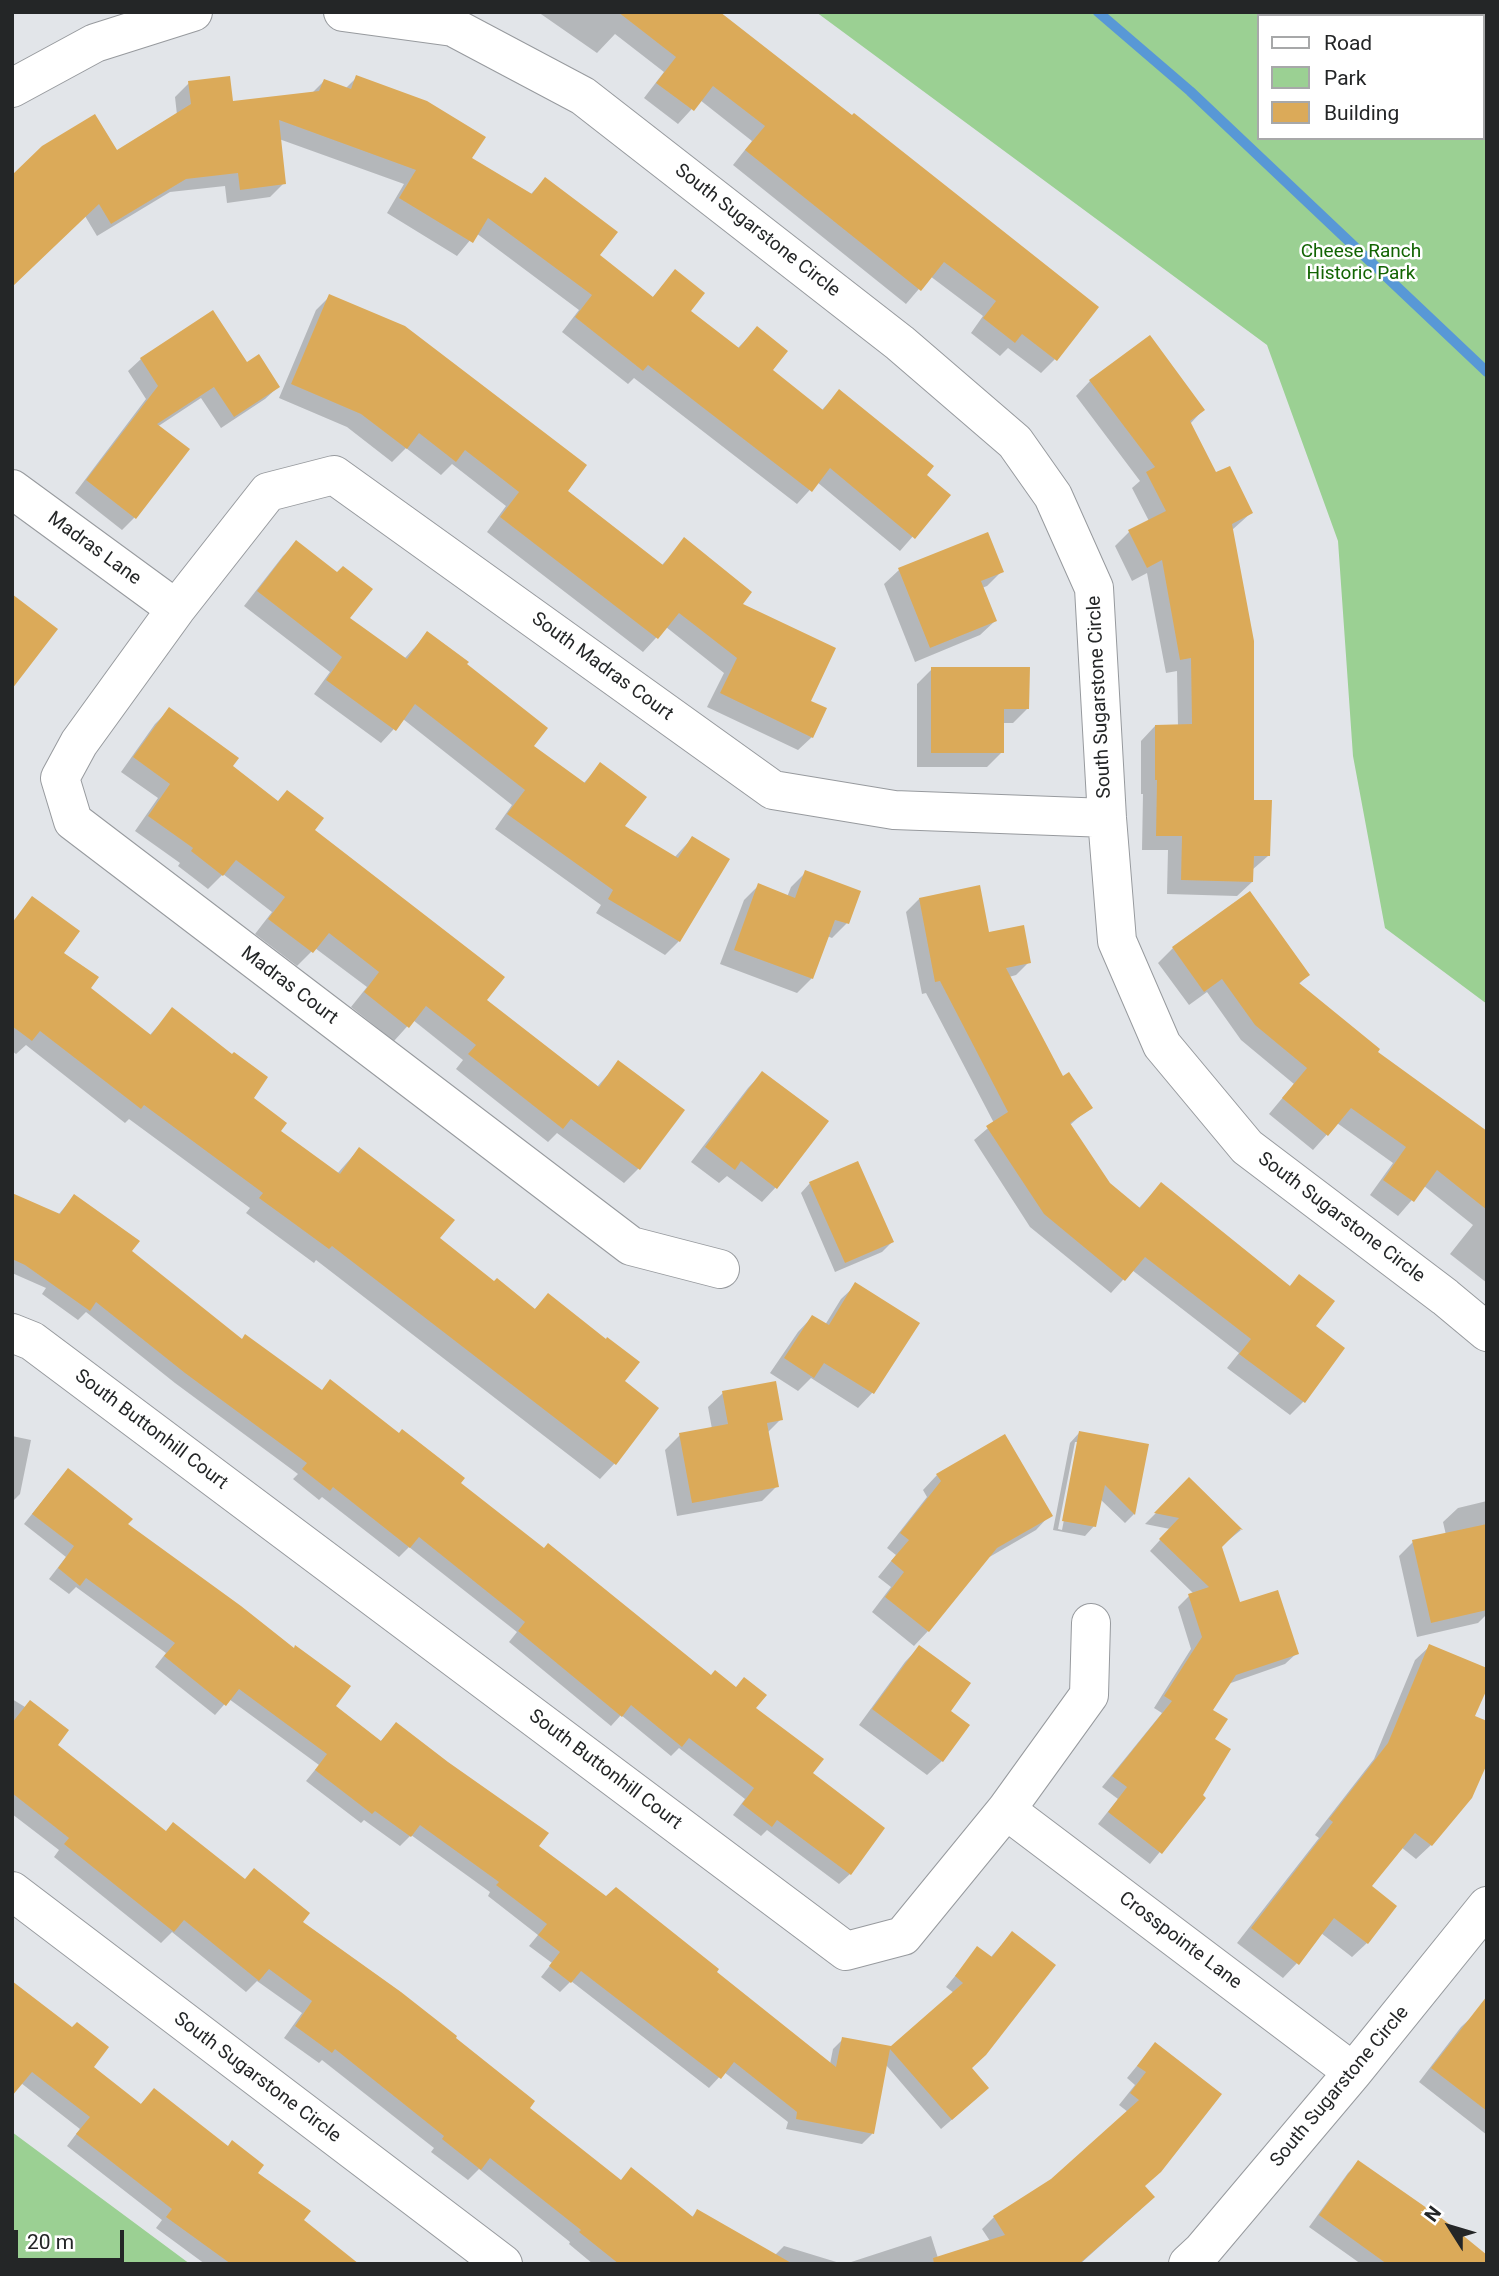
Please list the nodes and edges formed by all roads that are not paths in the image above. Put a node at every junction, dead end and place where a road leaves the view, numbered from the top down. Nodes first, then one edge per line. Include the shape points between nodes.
1 (193, 12) edge
2 (343, 12) edge
3 (12, 88) edge
4 (12, 489) edge
5 (176, 609) junction
6 (1107, 818) junction
7 (720, 1269) dead end
8 (1487, 1332) edge
9 (12, 1333) edge
10 (1091, 1623) dead end
11 (1006, 1810) junction
12 (12, 1891) edge
13 (1487, 1906) edge
14 (1353, 2072) junction
15 (1203, 2260) edge
16 (503, 2264) edge

1 - 3 street via 95,43
2 - 6 street, South Sugarstone Circle via 453,27 583,96 900,343 1015,442 1053,495 1094,588
4 - 5 street, Madras Lane
5 - 6 street, South Madras Court via 268,492 334,475 773,790 894,810
5 - 7 street, Madras Court via 79,743 60,778 73,821 631,1246
6 - 8 street, South Sugarstone Circle via 1117,941 1162,1045 1247,1147
9 - 11 street, South Buttonhill Court via 32,1341 846,1951 903,1936
10 - 11 street, South Buttonhill Court via 1089,1695
11 - 14 street, Crosspointe Lane
12 - 16 street, South Sugarstone Circle
13 - 14 street, South Sugarstone Circle
14 - 15 street, South Sugarstone Circle

